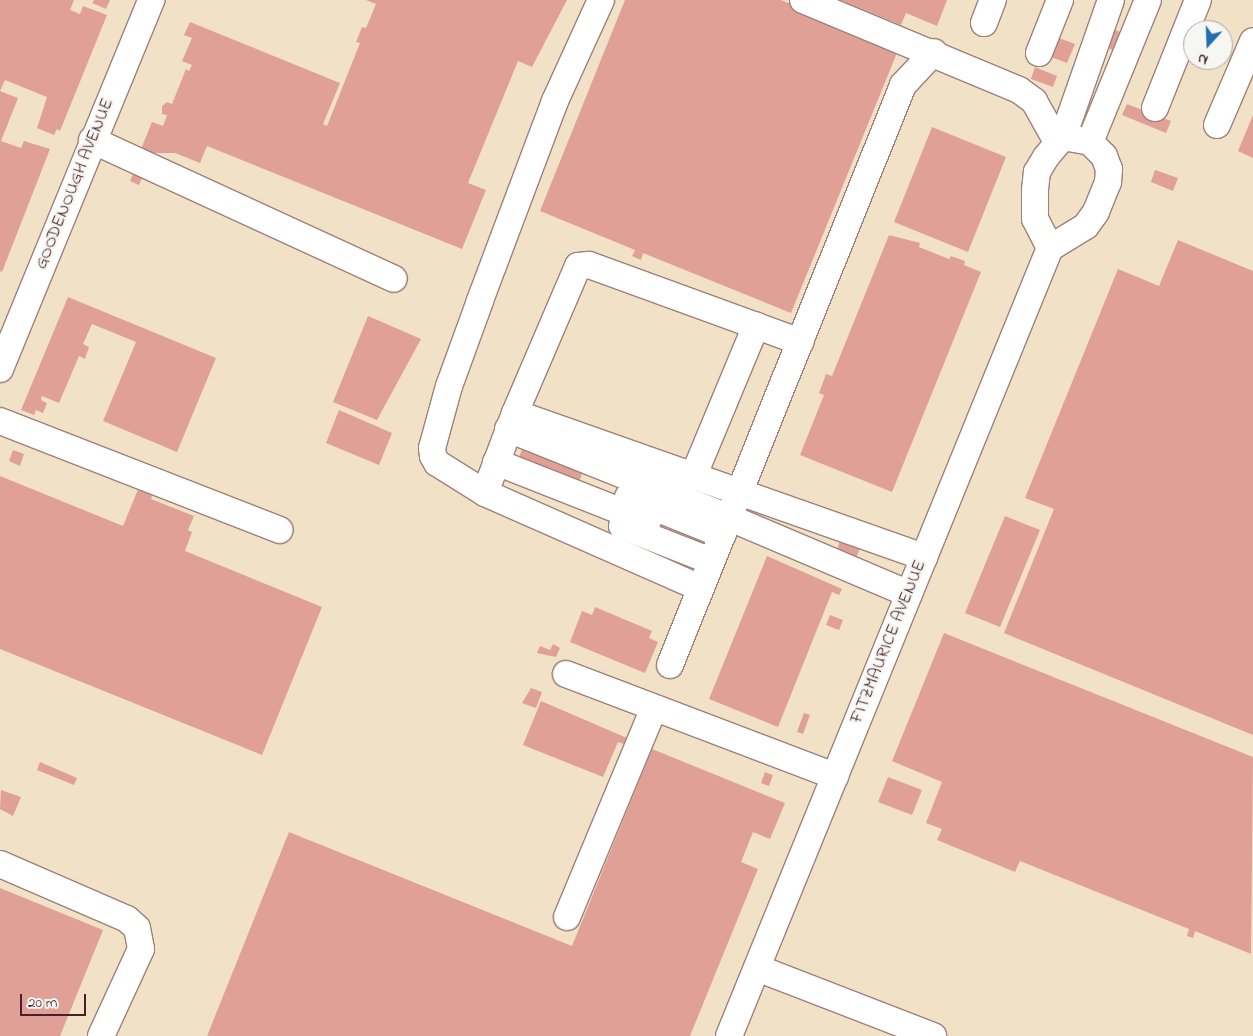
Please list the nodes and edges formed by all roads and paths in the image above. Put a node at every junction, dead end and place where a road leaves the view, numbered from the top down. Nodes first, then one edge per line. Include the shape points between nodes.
1 (151, 0) edge
2 (601, 0) edge
3 (803, 0) edge
4 (1060, 0) edge
5 (1111, 0) edge
6 (1148, 0) edge
7 (1198, 0) edge
8 (1253, 41) edge
9 (934, 52) junction
10 (1039, 53) dead end
11 (1155, 108) dead end
12 (1217, 125) dead end
13 (92, 140) junction
14 (1060, 140) junction
15 (1090, 142) junction
16 (1050, 248) junction
17 (394, 279) dead end
18 (756, 326) junction
19 (800, 342) junction
20 (0, 369) edge
21 (0, 421) edge
22 (499, 453) junction
23 (693, 477) junction
24 (741, 494) junction
25 (832, 525) junction
26 (280, 530) dead end
27 (720, 541) junction
28 (818, 556) junction
29 (924, 557) junction
30 (700, 588) junction
31 (909, 594) junction
32 (670, 665) dead end
33 (566, 674) dead end
34 (654, 708) junction
35 (835, 776) junction
36 (0, 864) edge
37 (567, 917) dead end
38 (757, 968) junction
39 (101, 1036) edge
40 (729, 1036) edge
41 (933, 1036) edge

1 - 13 street, GOODENOUGH AVENUE
2 - 22 street via 551,110 449,386 432,448 437,463
3 - 9 street
4 - 10 street
5 - 14 street
6 - 15 street
7 - 11 street
8 - 12 street
9 - 14 street via 1026,94
9 - 19 street via 903,85
13 - 17 street
13 - 20 street, GOODENOUGH AVENUE
14 - 15 street
14 - 16 street via 1037,172 1035,190 1035,219
15 - 16 street via 1104,156 1109,169 1103,199 1086,226
16 - 29 street, FITZMAURICE AVENUE
18 - 19 street
18 - 22 street via 589,265 578,266
18 - 23 street
19 - 24 street
21 - 26 street
22 - 23 street
22 - 27 street
22 - 27 street
22 - 30 street
23 - 24 street
24 - 25 street
24 - 27 street
25 - 28 street
25 - 29 street
27 - 28 street
27 - 30 street
28 - 31 street
29 - 31 street, FITZMAURICE AVENUE
30 - 32 street
31 - 35 street, FITZMAURICE AVENUE
33 - 34 street
34 - 35 street
34 - 37 street
35 - 38 street, FITZMAURICE AVENUE
36 - 39 street via 127,919 137,928 141,949
38 - 40 street, FITZMAURICE AVENUE
38 - 41 street

